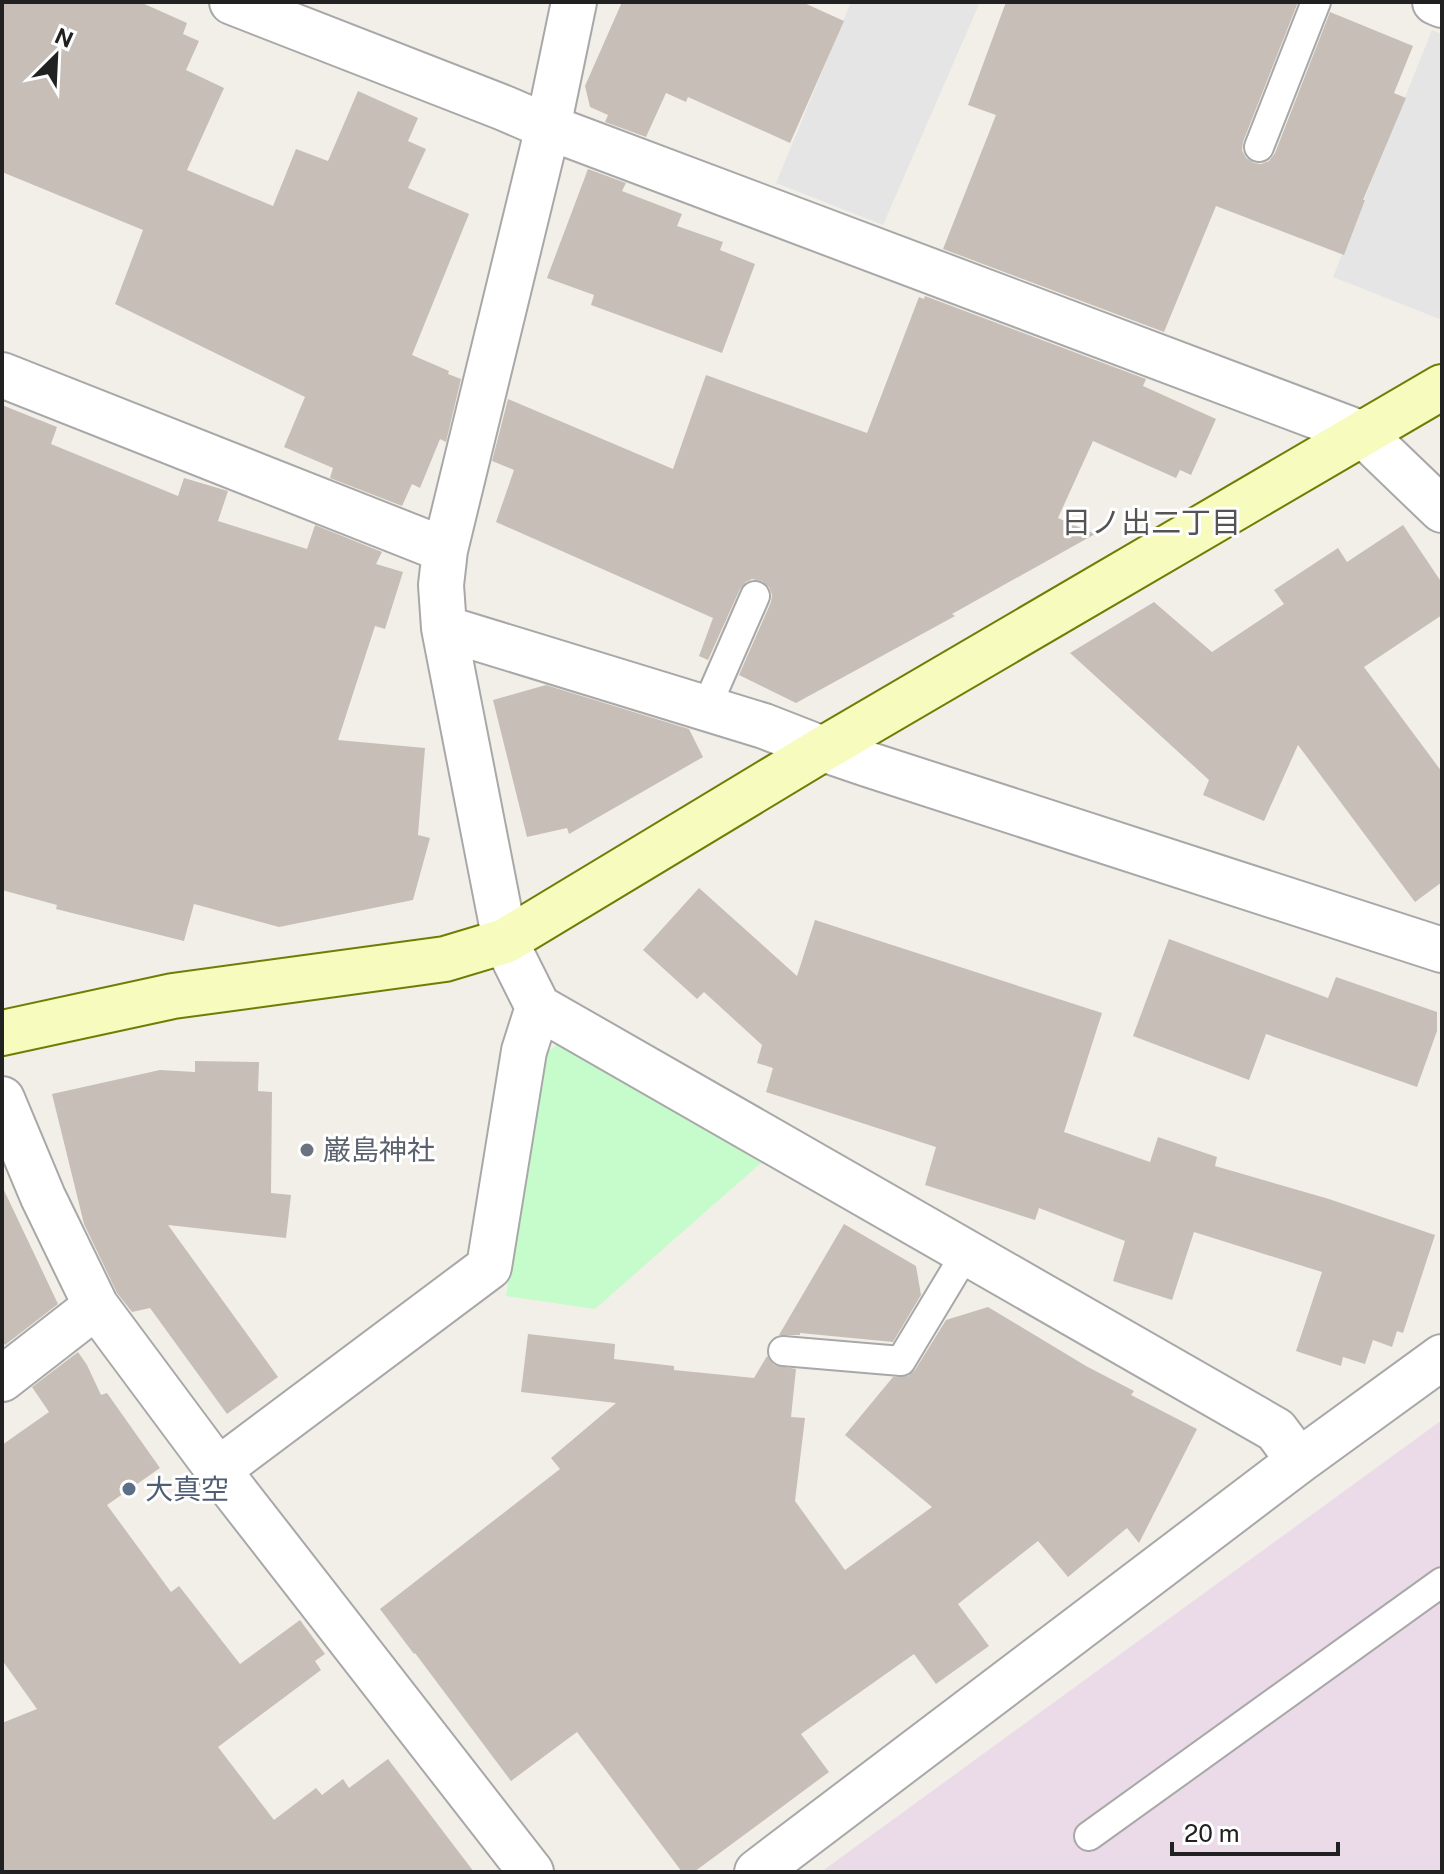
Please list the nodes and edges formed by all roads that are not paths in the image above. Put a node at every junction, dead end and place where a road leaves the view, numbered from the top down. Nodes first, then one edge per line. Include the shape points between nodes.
1 (232, 2) edge
2 (574, 2) edge
3 (1316, 2) edge
4 (1435, 2) edge
5 (1442, 5) edge
6 (548, 127) junction
7 (1259, 147) dead end
8 (2, 375) edge
9 (1442, 387) edge
10 (1363, 434) junction
11 (1442, 510) edge
12 (445, 550) junction
13 (755, 596) dead end
14 (444, 628) junction
15 (706, 708) junction
16 (823, 749) junction
17 (505, 941) junction
18 (1442, 950) edge
19 (538, 1007) junction
20 (2, 1033) edge
21 (2, 1099) edge
22 (966, 1253) junction
23 (96, 1306) junction
24 (783, 1351) dead end
25 (1442, 1357) edge
26 (2, 1379) edge
27 (1299, 1461) junction
28 (218, 1470) junction
29 (1442, 1582) edge
30 (1089, 1836) dead end
31 (531, 1872) edge
32 (757, 1872) edge

1 - 6 street
2 - 6 street
3 - 7 lane
4 - 5 street
6 - 10 street
6 - 12 street
8 - 12 street
9 - 10 street
10 - 11 street
10 - 16 street
12 - 14 street
13 - 15 lane
14 - 15 street
14 - 17 street
15 - 16 street
16 - 17 street
16 - 18 street
17 - 19 street
17 - 20 street via 445,959 173,996
19 - 22 street
19 - 28 street via 524,1051 489,1267
21 - 23 street
22 - 24 lane via 901,1361
22 - 27 street via 1276,1430
23 - 26 street
23 - 28 street
25 - 27 street
27 - 32 street
28 - 31 street
29 - 30 lane

